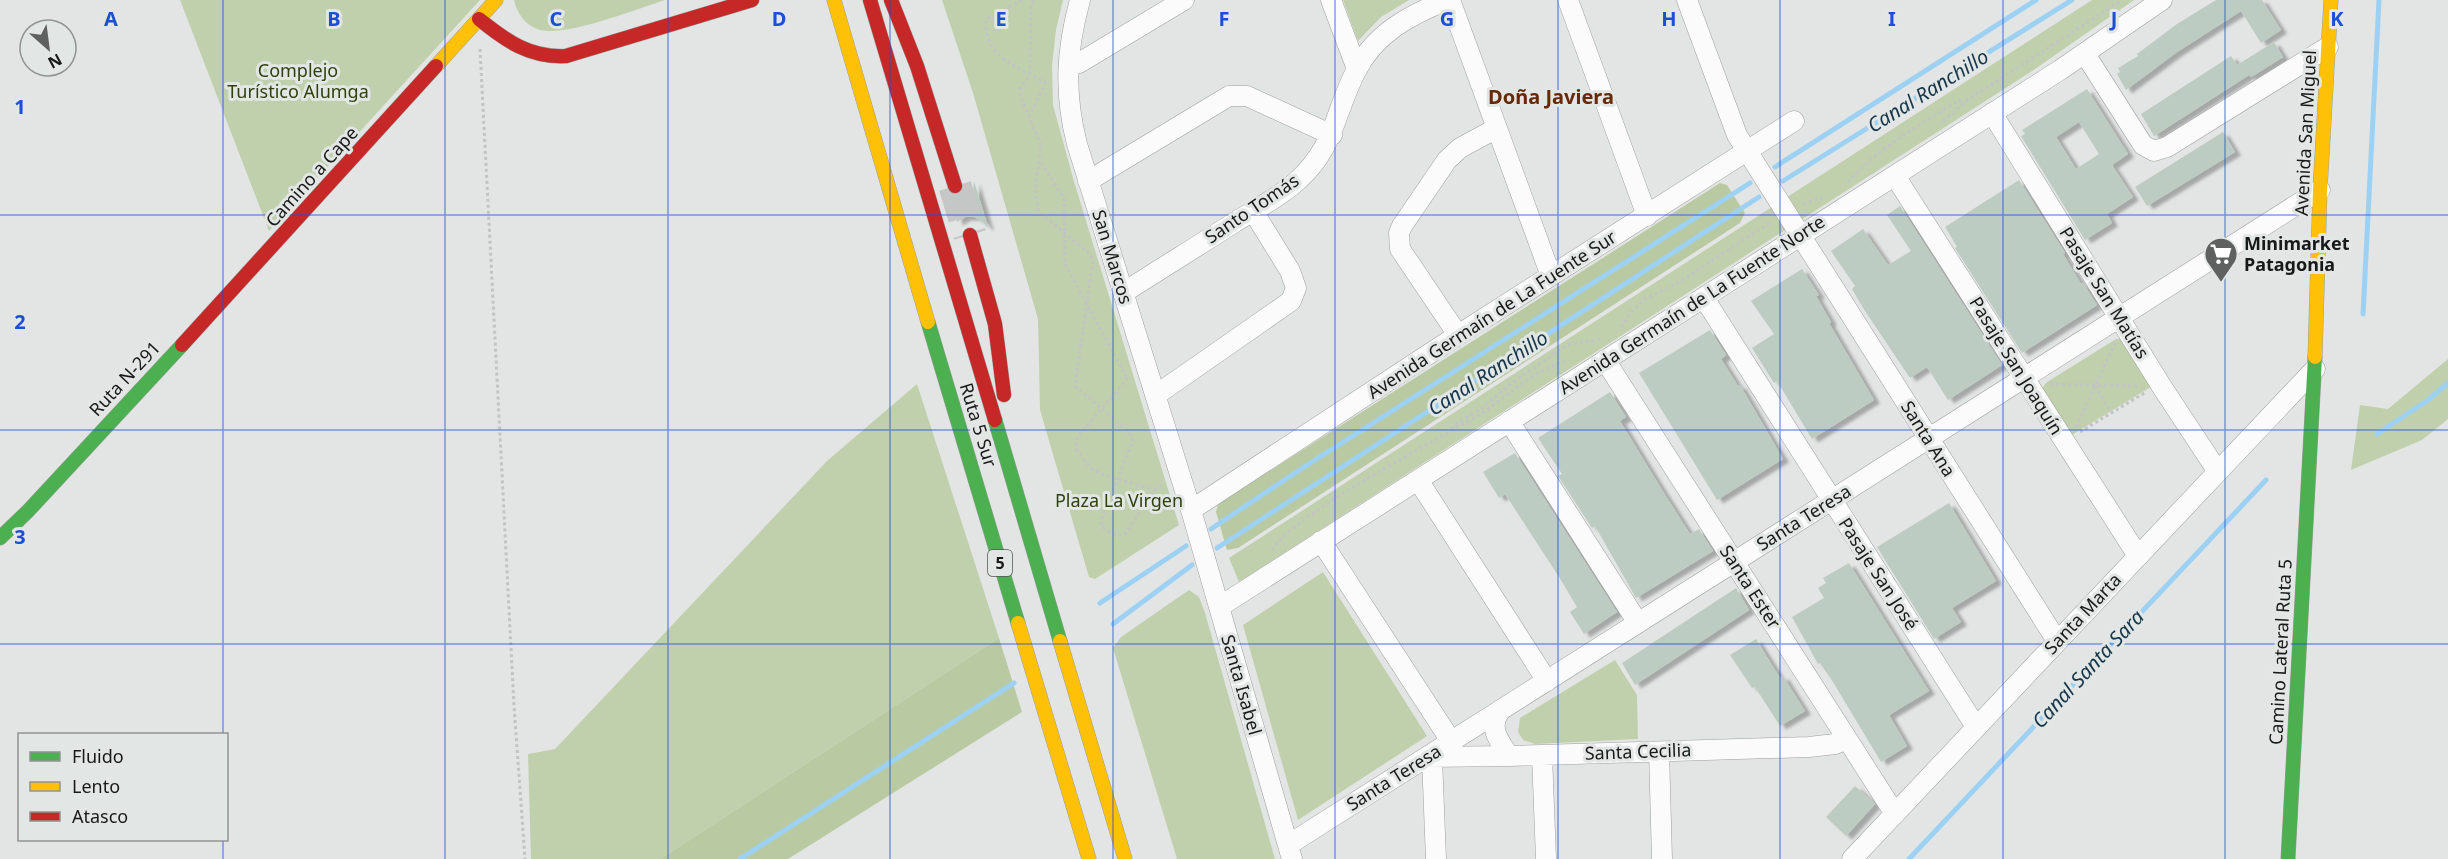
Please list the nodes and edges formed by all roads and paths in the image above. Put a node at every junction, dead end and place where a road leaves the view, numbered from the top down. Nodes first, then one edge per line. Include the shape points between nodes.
1 (496, 0) edge
2 (752, 0) edge
3 (827, 0) edge
4 (834, 0) edge
5 (870, 0) edge
6 (891, 0) edge
7 (1022, 0) edge
8 (1033, 0) edge
9 (1080, 0) edge
10 (1184, 0) edge
11 (1331, 0) edge
12 (1449, 0) edge
13 (1568, 0) edge
14 (1687, 0) edge
15 (2122, 0) edge
16 (2162, 0) edge
17 (2331, 0) edge
18 (479, 19) junction
19 (840, 21) junction
20 (2328, 47) junction
21 (2085, 54) junction
22 (1068, 66) junction
23 (1357, 69) junction
24 (1030, 73) junction
25 (1052, 81) dead end
26 (1046, 83) junction
27 (1968, 99) junction
28 (1992, 113) junction
29 (1029, 117) junction
30 (1794, 121) dead end
31 (1936, 127) dead end
32 (1497, 128) junction
33 (1332, 135) junction
34 (1747, 152) junction
35 (1040, 162) junction
36 (1895, 176) junction
37 (1088, 181) junction
38 (1845, 185) dead end
39 (955, 186) tunnel mouth
40 (2320, 190) junction
41 (1827, 196) dead end
42 (1796, 207) dead end
43 (1253, 211) junction
44 (1647, 216) junction
45 (1778, 218) dead end
46 (970, 235) tunnel mouth
47 (1066, 235) junction
48 (1800, 236) junction
49 (276, 244) joint
50 (1551, 276) junction
51 (1123, 292) junction
52 (1704, 298) junction
53 (1087, 304) junction
54 (2121, 322) junction
55 (1617, 333) dead end
56 (1458, 335) junction
57 (1606, 338) dead end
58 (1605, 360) junction
59 (1569, 362) dead end
60 (2315, 369) junction
61 (1138, 375) dead end
62 (1127, 378) junction
63 (2025, 380) junction
64 (2095, 386) junction
65 (2159, 387) junction
66 (1156, 395) junction
67 (1102, 408) junction
68 (2112, 413) junction
69 (1509, 421) junction
70 (1452, 429) junction
71 (1928, 439) junction
72 (2068, 442) junction
73 (2310, 447) joint
74 (2218, 472) junction
75 (1118, 479) junction
76 (1418, 480) junction
77 (1831, 501) junction
78 (1019, 506) junction
79 (1191, 510) junction
80 (0, 538) edge
81 (1321, 541) junction
82 (2138, 556) junction
83 (1266, 558) dead end
84 (1734, 562) junction
85 (1219, 607) junction
86 (1638, 623) junction
87 (2058, 641) junction
88 (1547, 681) junction
89 (1502, 710) junction
90 (1976, 727) junction
91 (1847, 739) junction
92 (1451, 741) junction
93 (1659, 752) junction
94 (1542, 755) junction
95 (1509, 756) junction
96 (1429, 757) junction
97 (1895, 814) junction
98 (1290, 852) edge
99 (525, 859) edge
100 (1089, 859) edge
101 (1125, 859) edge
102 (1436, 859) edge
103 (1546, 859) edge
104 (1662, 859) edge
105 (1852, 859) edge
106 (2288, 859) edge

1 - 18 main road, Camino a Cape
2 - 18 main road via 582,53 554,58 514,47
3 - 19 main road
4 - 19 main road, Ruta 5 Sur / 5
5 - 78 main road, Ruta 5 Sur / 5
6 - 39 main road via 917,66
7 - 24 path via 990,17 986,28 989,45 999,56
8 - 24 path
9 - 22 street, San Marcos
10 - 22 street
11 - 23 street
12 - 23 street, Santo Tomás via 1395,25
12 - 32 street
13 - 44 street
14 - 34 street, Santa Ana via 1732,123
15 - 27 path
16 - 21 street, Avenida Germaín de La Fuente Norte
17 - 20 main road, Avenida San Miguel
18 - 49 main road, Camino a Cape
18 - 99 path
19 - 100 main road, Ruta 5 Sur / 5
20 - 21 street via 2154,152 2143,145
20 - 40 main road, Avenida San Miguel
21 - 28 street, Avenida Germaín de La Fuente Norte
22 - 37 street, San Marcos via 1072,123
23 - 33 street, Santo Tomás
24 - 26 path
24 - 29 path via 1020,89
25 - 26 path
26 - 29 path
27 - 31 path
27 - 38 path via 1958,101 1868,161
28 - 36 street, Avenida Germaín de La Fuente Norte
28 - 54 street, Pasaje San Matías
29 - 35 path via 1041,146
30 - 34 street, Avenida Germaín de La Fuente Sur
32 - 50 street
32 - 56 street via 1460,148 1447,160 1399,233 1400,249
33 - 37 street via 1247,96 1234,94
33 - 43 street, Santo Tomás via 1296,182
34 - 44 street, Avenida Germaín de La Fuente Sur
34 - 48 street, Santa Ana
35 - 47 path via 1064,198
35 - 47 path via 1035,192 1039,212
36 - 48 street, Avenida Germaín de La Fuente Norte
36 - 63 street, Pasaje San Joaquín
37 - 51 street, San Marcos
40 - 54 street, Santa Teresa
40 - 60 main road, Avenida San Miguel
41 - 42 path
43 - 51 street, Santo Tomás
43 - 66 street via 1290,271 1296,288 1291,301
44 - 50 street, Avenida Germaín de La Fuente Sur
45 - 55 path via 1676,284 1645,299
46 - 78 main road via 995,324
47 - 53 path via 1065,264
47 - 53 path via 1093,260
48 - 52 street, Avenida Germaín de La Fuente Norte
48 - 71 street, Santa Ana
49 - 80 main road, Ruta N-291
50 - 56 street, Avenida Germaín de La Fuente Sur
51 - 66 street, San Marcos
52 - 58 street, Avenida Germaín de La Fuente Norte
52 - 77 street, Pasaje San José
53 - 62 path
53 - 67 path via 1075,386
54 - 63 street, Santa Teresa
54 - 64 path
54 - 65 street, Pasaje San Matías
56 - 79 street, Avenida Germaín de La Fuente Sur
57 - 70 path via 1564,347
58 - 69 street, Avenida Germaín de La Fuente Norte
58 - 84 street, Santa Ester
59 - 70 path via 1526,380 1485,411
60 - 73 main road, Avenida San Miguel
60 - 74 street, Santa Marta
61 - 62 path
62 - 67 path
63 - 64 path
63 - 71 street, Santa Teresa
63 - 72 street, Pasaje San Joaquín
64 - 65 path
64 - 68 path
64 - 72 path
65 - 68 path
65 - 74 street, Pasaje San Matías
66 - 79 street, San Marcos
67 - 75 path via 1129,432 1133,441
67 - 75 path via 1077,437 1076,449 1091,468
68 - 72 path
69 - 76 street, Avenida Germaín de La Fuente Norte
69 - 86 street
70 - 83 path via 1306,518 1278,541
71 - 77 street, Santa Teresa
71 - 87 street, Santa Ana
72 - 82 street, Pasaje San Joaquín
73 - 106 main road, Camino Lateral Ruta 5
74 - 82 street, Santa Marta
75 - 75 path via 1154,490 1126,533 1115,536 1101,526 1101,520
76 - 81 street, Avenida Germaín de La Fuente Norte
76 - 88 street
77 - 84 street, Santa Teresa
77 - 90 street, Pasaje San José
78 - 101 main road, Ruta 5 Sur / 5
79 - 85 street, Santa Isabel
81 - 85 street, Avenida Germaín de La Fuente Norte
81 - 92 street
82 - 87 street, Santa Marta
84 - 86 street, Santa Teresa
84 - 91 street, Santa Ester
85 - 98 street, Santa Isabel
86 - 88 street, Santa Teresa
87 - 90 street, Santa Marta
88 - 89 street, Santa Teresa
89 - 92 street, Santa Teresa
89 - 95 street via 1496,715 1494,731
90 - 97 street, Santa Marta
91 - 93 street, Santa Cecilia via 1809,747
91 - 97 street, Santa Ester
92 - 96 street, Santa Teresa
93 - 94 street, Santa Cecilia
93 - 104 street
94 - 95 street, Santa Cecilia
94 - 103 street
95 - 96 street, Santa Cecilia
96 - 98 street, Santa Teresa
96 - 102 street
97 - 105 street, Santa Marta

